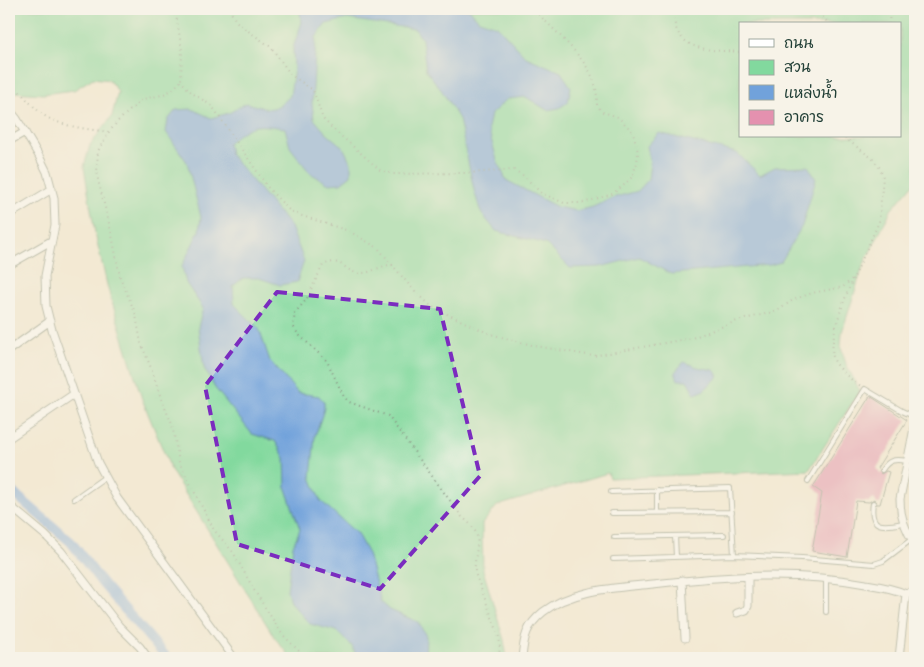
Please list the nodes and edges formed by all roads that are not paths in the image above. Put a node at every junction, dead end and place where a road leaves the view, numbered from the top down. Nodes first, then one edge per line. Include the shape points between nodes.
1 (9, 109) edge
2 (25, 132) junction
3 (9, 141) edge
4 (52, 189) junction
5 (9, 215) edge
6 (51, 241) junction
7 (9, 265) edge
8 (50, 321) junction
9 (9, 350) edge
10 (74, 394) junction
11 (915, 417) edge
12 (915, 423) edge
13 (9, 438) edge
14 (907, 461) junction
15 (882, 470) dead end
16 (105, 477) junction
17 (808, 481) dead end
18 (657, 490) junction
19 (611, 492) dead end
20 (74, 499) dead end
21 (873, 503) dead end
22 (9, 505) edge
23 (657, 512) junction
24 (732, 512) junction
25 (612, 513) dead end
26 (903, 523) junction
27 (724, 535) dead end
28 (675, 536) junction
29 (614, 537) dead end
30 (914, 542) edge
31 (734, 555) junction
32 (676, 556) junction
33 (613, 559) dead end
34 (748, 577) junction
35 (826, 578) junction
36 (682, 580) junction
37 (915, 590) edge
38 (906, 594) junction
39 (826, 612) dead end
40 (737, 613) dead end
41 (685, 638) dead end
42 (148, 658) edge
43 (234, 658) edge
44 (522, 658) edge
45 (899, 658) edge

1 - 2 street
2 - 3 street
2 - 4 street via 47,172
4 - 5 street
4 - 6 street via 55,225
6 - 7 street
6 - 8 street via 46,276 46,306
8 - 9 street
8 - 10 street
10 - 13 street
10 - 16 street
11 - 17 lane via 865,389
12 - 14 street
14 - 15 lane via 892,460
14 - 26 street via 900,500
16 - 20 lane
16 - 43 street
18 - 19 lane
18 - 23 lane
18 - 24 lane via 730,488
21 - 26 lane via 871,514 878,524
22 - 42 street via 61,551
23 - 24 lane
23 - 25 lane
24 - 31 lane
26 - 30 street
27 - 28 lane
28 - 29 lane
28 - 32 lane
30 - 31 lane via 874,564
31 - 32 lane
32 - 33 lane
34 - 35 street
34 - 36 street
34 - 40 street via 748,606
35 - 38 street
35 - 39 lane
36 - 41 street
36 - 44 street via 595,590 565,600 544,611 531,623 525,633
37 - 38 street
38 - 45 street

